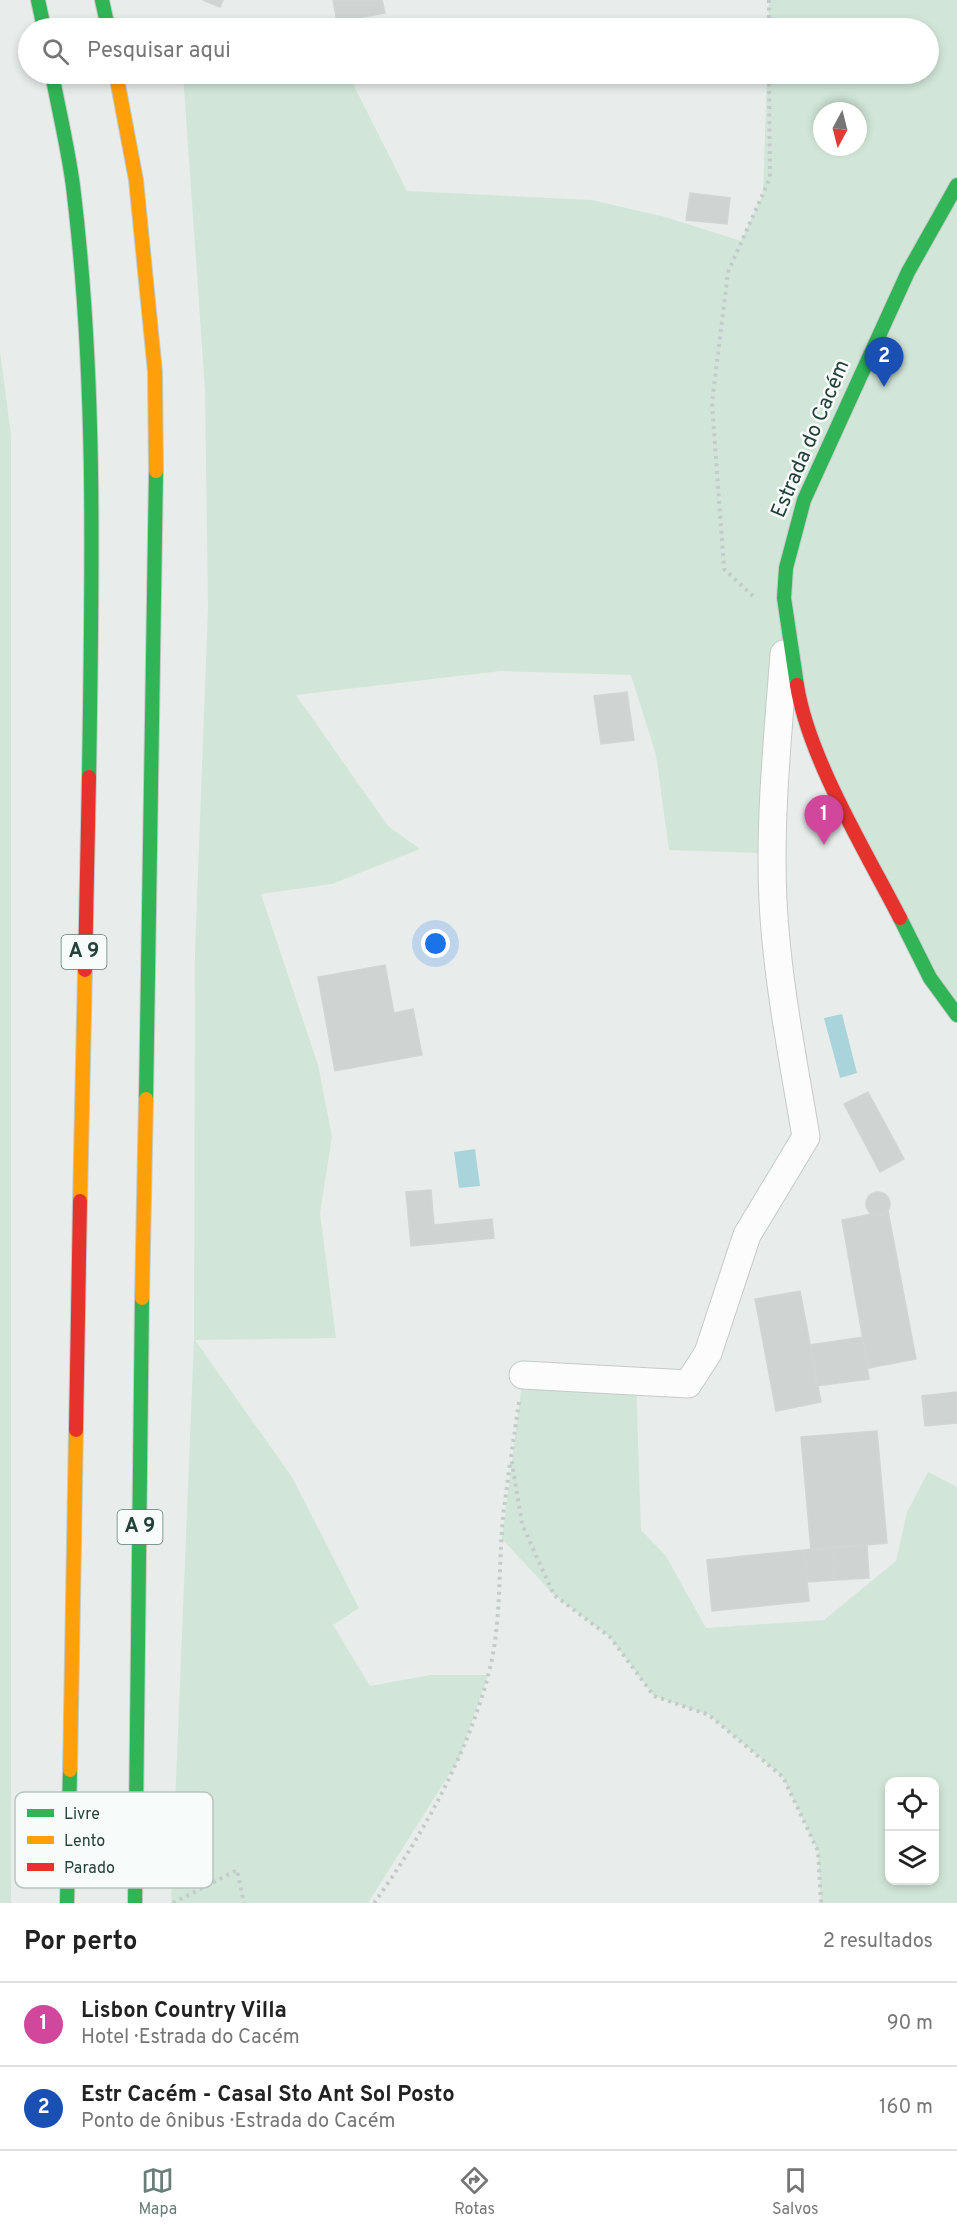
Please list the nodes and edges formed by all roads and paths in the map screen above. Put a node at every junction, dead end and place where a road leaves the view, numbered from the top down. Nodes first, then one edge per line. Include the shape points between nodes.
1 (38, 0) edge
2 (102, 0) edge
3 (769, 0) edge
4 (42, 18) edge
5 (106, 18) edge
6 (769, 18) edge
7 (54, 84) edge
8 (118, 84) edge
9 (769, 84) edge
10 (957, 185) edge
11 (786, 626) junction
12 (957, 1015) edge
13 (523, 1375) joint
14 (511, 1457) junction
15 (70, 1792) edge
16 (137, 1792) edge
17 (213, 1882) edge
18 (67, 1888) edge
19 (135, 1888) edge
20 (202, 1888) edge
21 (67, 1903) edge
22 (135, 1903) edge
23 (173, 1903) edge
24 (244, 1903) edge
25 (374, 1903) edge
26 (821, 1903) edge

1 - 4 main road
2 - 5 main road
3 - 6 path
7 - 15 main road, A 9 via 73,185 88,375 93,548
8 - 16 main road, A 9 via 136,180 156,372
9 - 11 path via 770,178 728,272 712,403 724,569
10 - 11 main road, Estrada do Cacém via 908,273 804,500 786,568
11 - 12 main road, Estrada do Cacém via 800,706 826,772 930,978
11 - 13 street via 776,768 773,901 788,1030 806,1137 747,1235 708,1353 688,1384
13 - 14 path
14 - 25 path via 498,1613 488,1675 459,1759 396,1872
14 - 26 path via 522,1524 554,1595 610,1637 654,1696 709,1715 783,1777 818,1851
17 - 24 path via 237,1870
18 - 21 main road, A 9
19 - 22 main road, A 9
20 - 23 path

